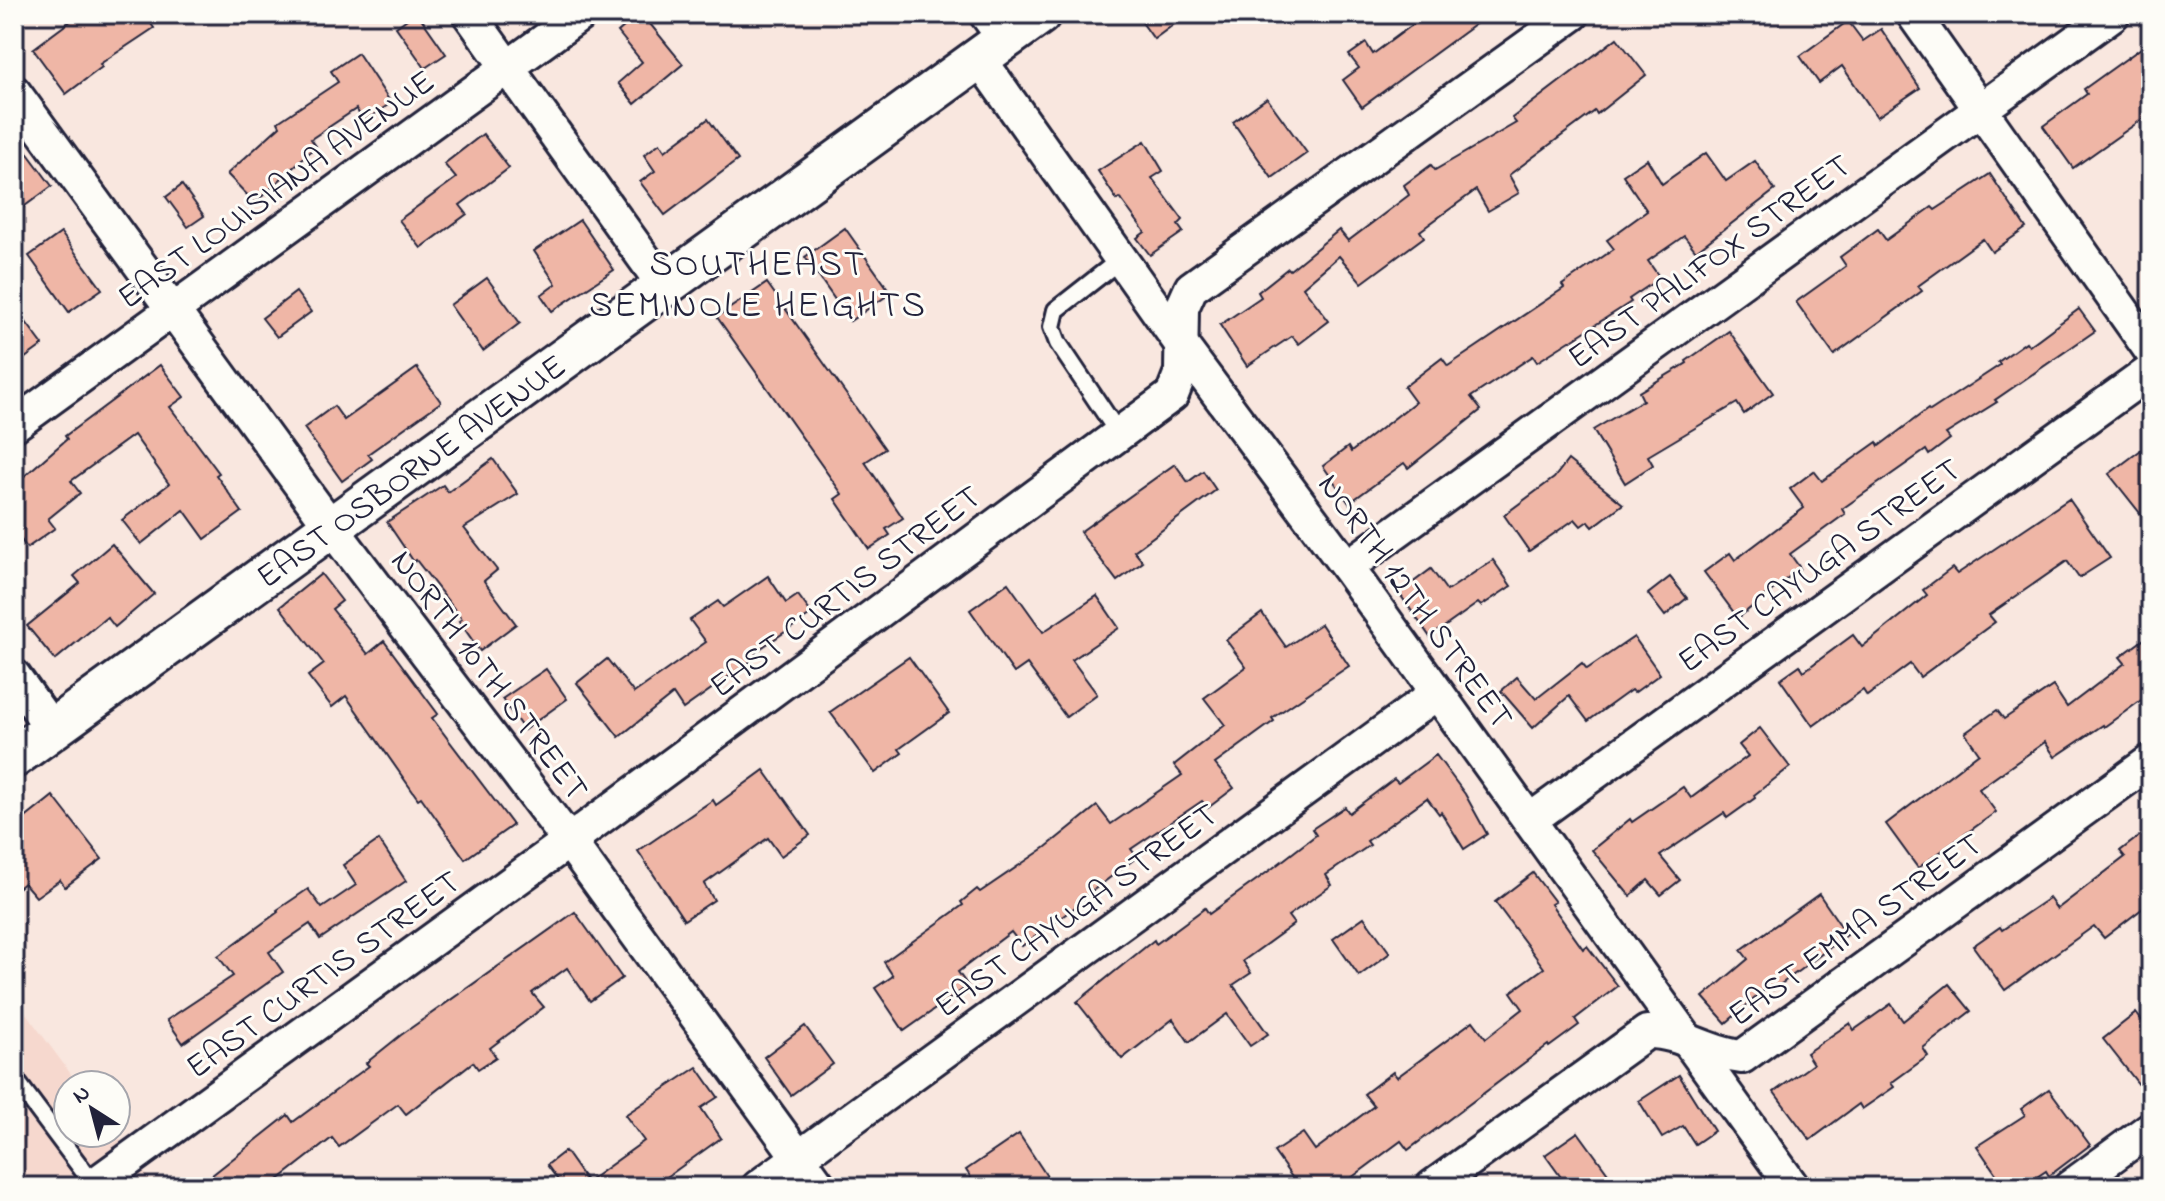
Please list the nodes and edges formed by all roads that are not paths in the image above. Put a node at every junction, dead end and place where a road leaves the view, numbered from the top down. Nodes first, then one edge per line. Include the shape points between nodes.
1 (469, 14) edge
2 (581, 14) edge
3 (1040, 14) edge
4 (1573, 14) edge
5 (1913, 14) edge
6 (2113, 14) edge
7 (990, 37) edge
8 (507, 67) junction
9 (14, 92) edge
10 (1981, 110) junction
11 (1121, 259) junction
12 (664, 286) junction
13 (171, 310) junction
14 (1183, 347) junction
15 (2151, 351) edge
16 (2151, 371) edge
17 (14, 425) edge
18 (1119, 434) junction
19 (331, 527) junction
20 (1347, 567) junction
21 (14, 676) edge
22 (1437, 693) junction
23 (52, 729) junction
24 (14, 757) edge
25 (2151, 761) edge
26 (1530, 820) junction
27 (569, 841) junction
28 (1687, 1041) junction
29 (14, 1078) edge
30 (2151, 1128) edge
31 (799, 1158) junction
32 (93, 1186) edge
33 (758, 1187) edge
34 (820, 1187) edge
35 (1432, 1187) edge
36 (1793, 1187) edge
37 (2070, 1187) edge

1 - 8 street
2 - 8 street, EAST LOUISIANA AVENUE
3 - 7 street, EAST OSBORNE AVENUE
4 - 14 street, EAST CURTIS STREET via 1191,288 1182,308
5 - 10 street
6 - 10 street, EAST PALIFOX STREET
7 - 11 street, NORTH 12TH STREET
7 - 12 street, EAST OSBORNE AVENUE
8 - 12 street
8 - 13 street, EAST LOUISIANA AVENUE
9 - 13 street, NORTH 10TH STREET
10 - 15 street
10 - 20 street, EAST PALIFOX STREET
11 - 14 street, NORTH 12TH STREET
11 - 18 lane via 1056,310 1052,327
12 - 19 street, EAST OSBORNE AVENUE
13 - 17 street, EAST LOUISIANA AVENUE
13 - 19 street, NORTH 10TH STREET
14 - 18 street, EAST CURTIS STREET via 1172,395
14 - 20 street, NORTH 12TH STREET
16 - 26 street, EAST CAYUGA STREET
18 - 27 street, EAST CURTIS STREET
19 - 23 street, EAST OSBORNE AVENUE
19 - 27 street, NORTH 10TH STREET
20 - 22 street, NORTH 12TH STREET
21 - 23 street
22 - 26 street, NORTH 12TH STREET
22 - 31 street, EAST CAYUGA STREET
23 - 24 street, EAST OSBORNE AVENUE
25 - 28 street, EAST EMMA STREET via 1742,1057 1724,1056
26 - 28 street, NORTH 12TH STREET
27 - 31 street, NORTH 10TH STREET
27 - 32 street, EAST CURTIS STREET
28 - 35 street, EAST EMMA STREET via 1647,1032
28 - 36 street, NORTH 12TH STREET
29 - 32 lane
30 - 37 street
31 - 33 street, EAST CAYUGA STREET
31 - 34 street, NORTH 10TH STREET

